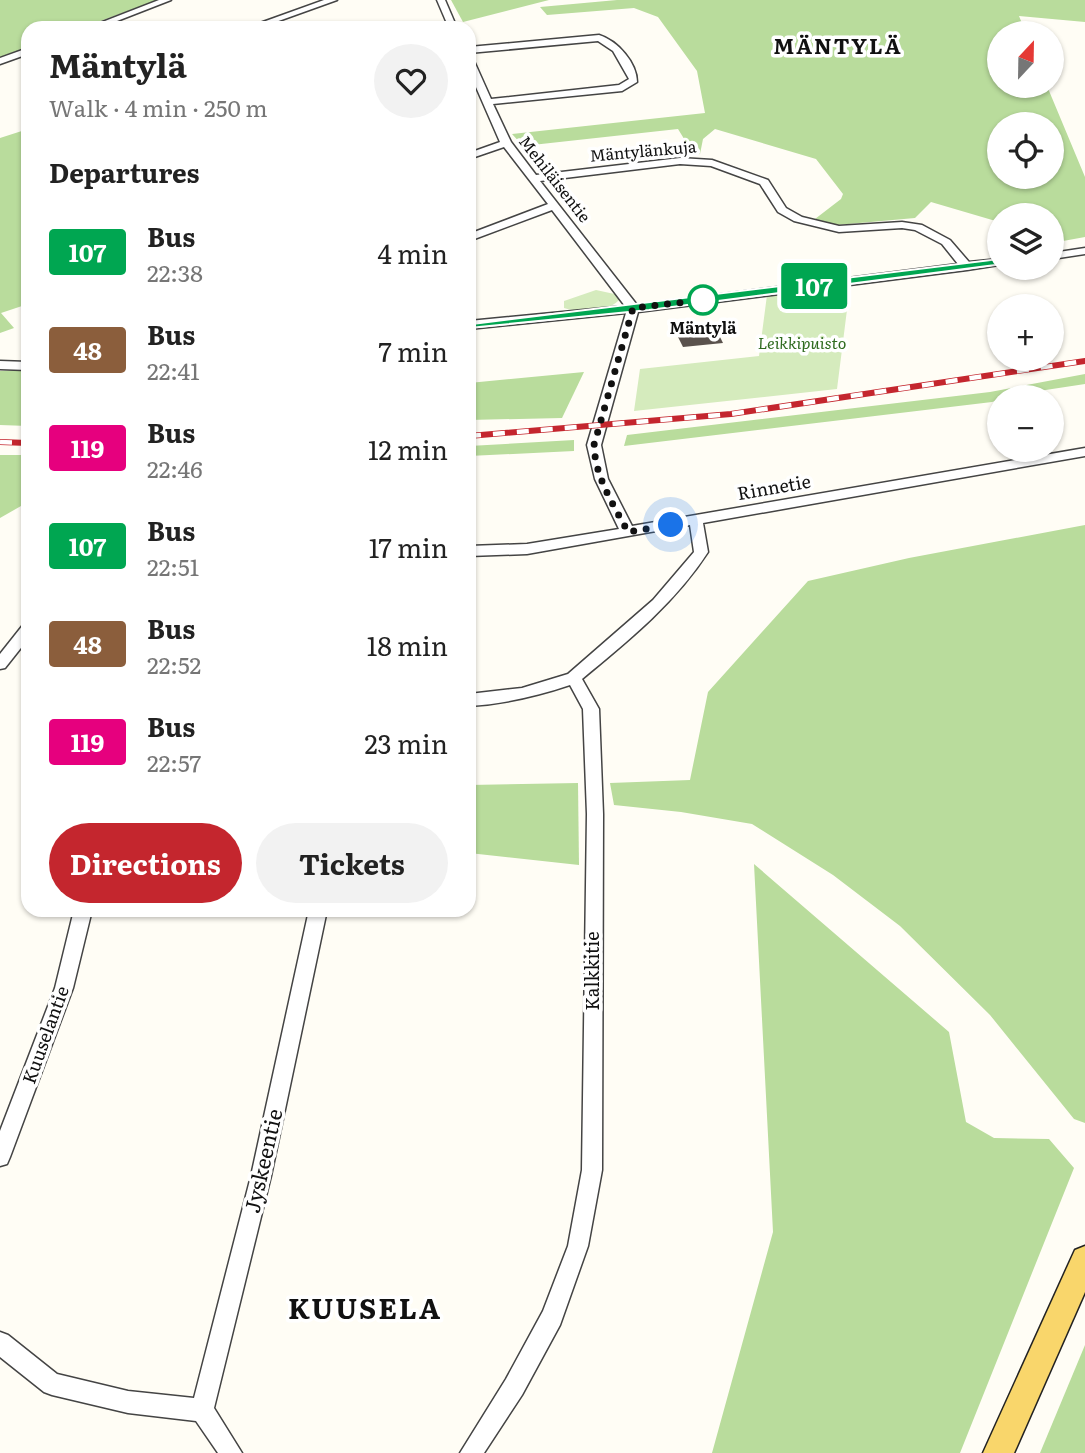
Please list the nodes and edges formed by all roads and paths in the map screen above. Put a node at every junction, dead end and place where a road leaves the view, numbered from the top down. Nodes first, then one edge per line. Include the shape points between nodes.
1 (167, 0) edge
2 (333, 0) edge
3 (441, 0) edge
4 (110, 21) edge
5 (271, 21) edge
6 (449, 21) edge
7 (476, 49) edge
8 (21, 54) edge
9 (18, 55) junction
10 (21, 57) edge
11 (0, 61) edge
12 (476, 85) edge
13 (488, 102) junction
14 (506, 143) junction
15 (476, 154) edge
16 (535, 178) junction
17 (555, 205) junction
18 (476, 235) edge
19 (1085, 251) edge
20 (1064, 254) edge
21 (987, 264) edge
22 (967, 267) junction
23 (633, 308) junction
24 (476, 324) edge
25 (0, 365) edge
26 (21, 366) edge
27 (1085, 452) edge
28 (696, 521) junction
29 (628, 532) junction
30 (476, 551) edge
31 (21, 638) edge
32 (0, 664) edge
33 (573, 678) junction
34 (476, 700) edge
35 (81, 917) edge
36 (316, 917) edge
37 (0, 1157) edge
38 (1085, 1260) edge
39 (0, 1343) edge
40 (202, 1410) junction
41 (231, 1453) edge
42 (471, 1453) edge
43 (998, 1453) edge

1 - 4 street
2 - 5 street
3 - 6 street
7 - 13 street via 599,38 610,41 634,80 622,88
8 - 9 street
9 - 10 street
9 - 11 street
12 - 13 street, Mehiläisentie
13 - 14 street, Mehiläisentie
14 - 15 street
14 - 16 street, Mehiläisentie
16 - 17 street, Mehiläisentie
16 - 22 street, Mäntylänkuja via 680,161 712,163 764,182 782,210 797,219 839,229 918,227 946,242
17 - 18 street
17 - 23 street, Mehiläisentie
19 - 20 street
21 - 22 street
22 - 23 street
23 - 24 street
23 - 29 street via 594,445 601,480
25 - 26 street
27 - 28 street, Rinnetie
28 - 29 street, Rinnetie
28 - 33 street via 701,552 687,573
29 - 30 street, Rinnetie via 527,549
31 - 32 street
33 - 34 street via 534,691
33 - 42 street, Kalkkitie via 591,709 592,723 592,1170 578,1246 552,1317
35 - 37 street, Kuuselantie via 64,988
36 - 40 street, Jyskeentie via 261,1176
38 - 43 main road
39 - 40 street via 52,1384 128,1402
40 - 41 street

